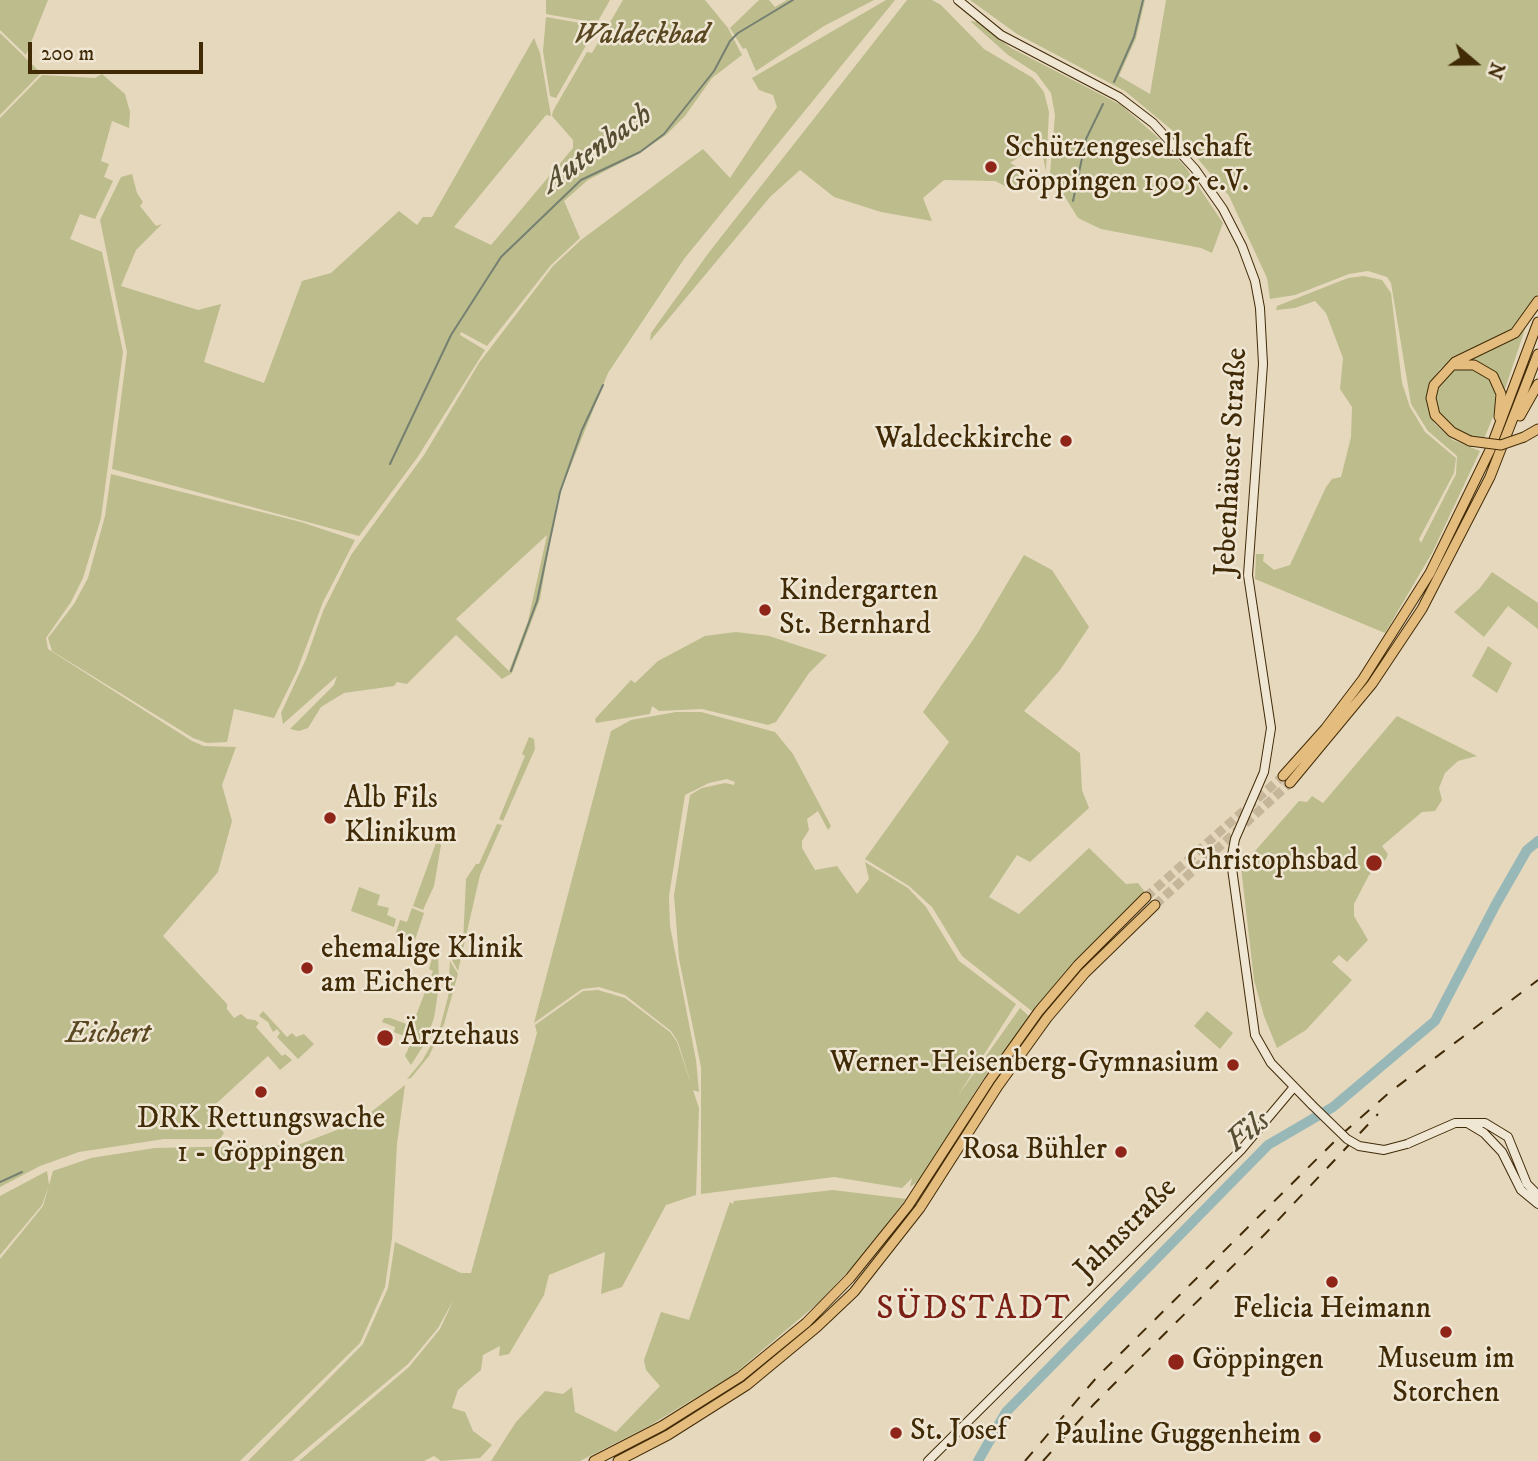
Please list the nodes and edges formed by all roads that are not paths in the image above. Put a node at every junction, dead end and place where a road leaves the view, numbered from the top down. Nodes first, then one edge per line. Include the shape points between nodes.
1 (958, 0) edge
2 (1538, 301) edge
3 (1538, 322) edge
4 (1538, 354) edge
5 (1450, 366) junction
6 (1538, 384) edge
7 (1512, 425) junction
8 (1500, 426) junction
9 (1538, 429) edge
10 (1146, 897) tunnel mouth
11 (1155, 905) tunnel mouth
12 (1293, 1087) junction
13 (1467, 1123) junction
14 (1538, 1195) edge
15 (1538, 1205) edge
16 (594, 1461) edge
17 (618, 1461) edge
18 (928, 1461) edge

1 - 12 main road, Jebenhäuser Straße via 1002,35 1138,110 1195,169 1223,209 1255,281 1262,328 1262,390 1248,575 1271,726 1266,764 1235,839 1231,861 1255,1035 1262,1051
2 - 5 highway via 1515,333
3 - 8 highway
4 - 7 highway
5 - 8 highway via 1474,365 1493,376 1502,394
5 - 9 highway, bridge via 1434,385 1432,405 1442,424 1470,441 1501,444
6 - 7 highway
7 - 8 highway via 1474,511 1422,609 1372,684 1286,780 1412,605 1465,507
10 - 16 highway via 1039,1011 908,1206 850,1278 766,1357 705,1400
11 - 17 highway via 1085,973 1047,1018 920,1208 854,1292 773,1365 722,1402
12 - 13 main road, Jebenhäuser Straße, bridge via 1359,1146 1384,1150 1443,1127
12 - 18 main road, Jahnstraße via 1241,1150
13 - 14 main road, Jebenhäuser Straße via 1485,1123 1508,1137 1527,1184
13 - 15 main road via 1502,1152 1521,1190

